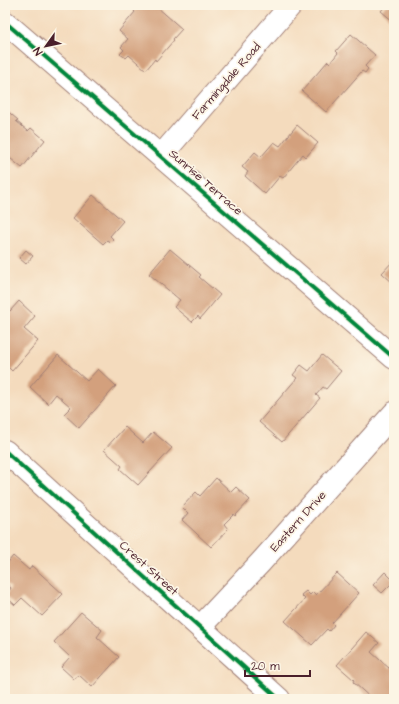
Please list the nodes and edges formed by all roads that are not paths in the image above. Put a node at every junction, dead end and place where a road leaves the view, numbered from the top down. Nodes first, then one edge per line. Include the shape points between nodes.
1 (291, 5) edge
2 (5, 22) edge
3 (161, 156) junction
4 (394, 358) edge
5 (394, 413) edge
6 (5, 451) edge
7 (200, 628) junction
8 (279, 699) edge

1 - 3 street, Farmingdale Road
2 - 3 street, Sunrise Terrace
3 - 4 street, Sunrise Terrace
5 - 7 street, Eastern Drive
6 - 7 street, Crest Street
7 - 8 street, Crest Street

